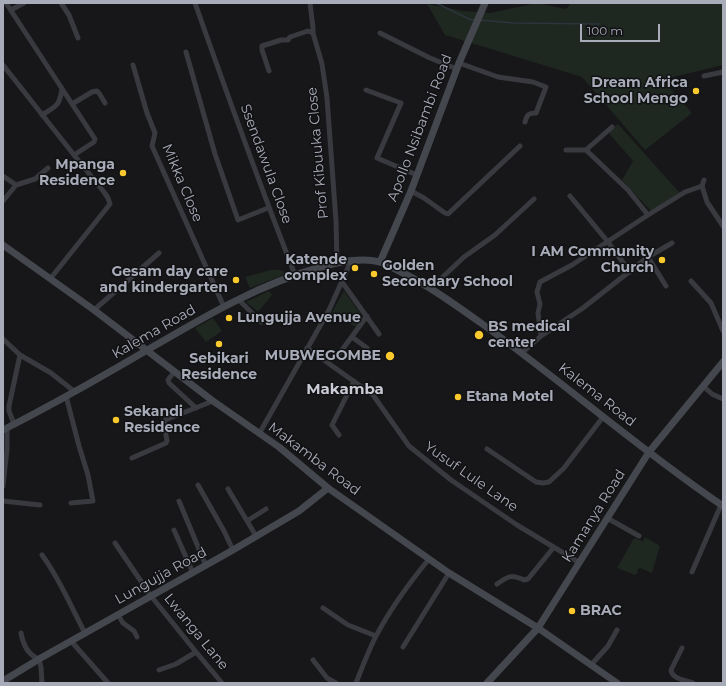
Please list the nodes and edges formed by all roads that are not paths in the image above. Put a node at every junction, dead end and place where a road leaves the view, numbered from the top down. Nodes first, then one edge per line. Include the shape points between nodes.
1 (6, 3) edge
2 (24, 3) edge
3 (61, 3) edge
4 (195, 3) edge
5 (310, 3) edge
6 (485, 3) edge
7 (11, 10) junction
8 (313, 33) junction
9 (380, 33) dead end
10 (78, 38) dead end
11 (186, 52) dead end
12 (3, 65) edge
13 (133, 65) dead end
14 (458, 66) junction
15 (269, 71) dead end
16 (723, 72) edge
17 (704, 76) dead end
18 (62, 89) junction
19 (366, 90) dead end
20 (72, 104) junction
21 (105, 104) dead end
22 (42, 115) junction
23 (525, 122) dead end
24 (612, 127) dead end
25 (520, 146) dead end
26 (566, 150) dead end
27 (586, 150) junction
28 (74, 155) junction
29 (48, 168) dead end
30 (417, 175) junction
31 (3, 176) edge
32 (704, 180) dead end
33 (16, 185) junction
34 (702, 186) junction
35 (411, 191) junction
36 (570, 196) dead end
37 (534, 199) dead end
38 (3, 201) edge
39 (268, 208) junction
40 (648, 214) junction
41 (723, 226) edge
42 (608, 242) junction
43 (672, 243) dead end
44 (3, 245) edge
45 (159, 253) dead end
46 (648, 257) junction
47 (352, 261) junction
48 (380, 262) junction
49 (337, 263) junction
50 (630, 272) junction
51 (294, 275) junction
52 (50, 279) junction
53 (690, 281) dead end
54 (342, 282) junction
55 (666, 286) dead end
56 (431, 288) junction
57 (239, 300) junction
58 (224, 307) junction
59 (94, 310) junction
60 (367, 316) junction
61 (261, 322) dead end
62 (723, 331) edge
63 (379, 334) dead end
64 (541, 336) junction
65 (352, 337) junction
66 (3, 339) edge
67 (308, 348) junction
68 (367, 348) dead end
69 (147, 351) junction
70 (522, 353) junction
71 (339, 354) dead end
72 (20, 355) junction
73 (723, 362) edge
74 (174, 372) junction
75 (354, 381) junction
76 (703, 386) junction
77 (75, 392) junction
78 (66, 396) junction
79 (723, 399) edge
80 (213, 401) junction
81 (196, 408) junction
82 (603, 417) junction
83 (14, 424) junction
84 (5, 429) edge
85 (259, 434) junction
86 (339, 436) dead end
87 (487, 449) dead end
88 (649, 452) junction
89 (132, 458) dead end
90 (198, 485) dead end
91 (3, 486) edge
92 (328, 488) junction
93 (228, 489) dead end
94 (3, 501) edge
95 (179, 501) dead end
96 (71, 502) dead end
97 (40, 505) dead end
98 (722, 505) edge
99 (266, 509) dead end
100 (607, 518) junction
101 (247, 521) junction
102 (174, 530) dead end
103 (256, 536) junction
104 (638, 536) dead end
105 (115, 542) dead end
106 (554, 547) junction
107 (233, 550) junction
108 (42, 555) dead end
109 (429, 559) junction
110 (580, 563) junction
111 (206, 566) junction
112 (692, 572) dead end
113 (194, 573) junction
114 (449, 573) junction
115 (497, 584) dead end
116 (151, 596) junction
117 (323, 608) dead end
118 (118, 615) junction
119 (538, 628) junction
120 (617, 630) dead end
121 (22, 633) dead end
122 (85, 633) junction
123 (376, 636) junction
124 (137, 637) dead end
125 (71, 641) junction
126 (403, 647) dead end
127 (682, 648) dead end
128 (196, 652) junction
129 (39, 659) junction
130 (313, 660) dead end
131 (591, 665) junction
132 (159, 670) dead end
133 (3, 680) edge
134 (220, 682) edge
135 (42, 683) edge
136 (108, 683) edge
137 (336, 683) edge
138 (356, 683) edge
139 (487, 683) edge
140 (617, 683) edge
141 (693, 683) edge

1 - 7 street
2 - 7 street
3 - 10 street
4 - 39 street, Ssendawula Close
5 - 8 street, Prof Kibuuka Close
6 - 14 street, Apollo Nsibambi Road
7 - 18 street
8 - 15 street via 308,31 288,40 262,46
8 - 49 street, Prof Kibuuka Close via 322,64 327,98
9 - 14 street via 430,58
11 - 39 street via 215,154 238,220
12 - 22 street
13 - 58 street, Mikka Close via 155,133 152,146
14 - 23 street via 546,87 536,113 527,115
14 - 30 street, Apollo Nsibambi Road
16 - 17 street
18 - 20 street
18 - 22 street via 57,106
19 - 30 street via 401,103 377,158
20 - 21 street via 97,91
20 - 28 street via 95,140
22 - 28 street
24 - 27 street
25 - 35 street via 448,214
26 - 27 street
27 - 40 street via 628,190
28 - 52 street via 104,192 110,204
29 - 33 street via 35,179
30 - 35 street, Apollo Nsibambi Road
31 - 33 street
32 - 34 street
33 - 38 street
34 - 40 street via 685,192
34 - 41 street via 707,202
35 - 48 street, Apollo Nsibambi Road
36 - 42 street
37 - 56 street
39 - 51 street, Ssendawula Close
40 - 42 street
42 - 50 street
42 - 64 street via 540,282 537,292
43 - 46 street
44 - 52 street, Makamba Road
45 - 59 street
46 - 50 street
46 - 55 street
47 - 48 street, Kalema Road
47 - 49 street, Kalema Road
47 - 54 street
48 - 56 street, Kalema Road
49 - 51 street, Kalema Road
50 - 64 street
51 - 57 street, Kalema Road
52 - 59 street, Makamba Road
53 - 62 street via 711,303
54 - 60 street
54 - 67 street
56 - 70 street, Kalema Road
57 - 58 street, Kalema Road
57 - 61 street
58 - 69 street, Kalema Road
59 - 69 street, Makamba Road
60 - 63 street
60 - 65 street
64 - 70 street
65 - 68 street
65 - 71 street
66 - 72 street
67 - 75 street, Yusuf Lule Lane
67 - 85 street
69 - 74 street, Makamba Road
69 - 77 street, Kalema Road
70 - 82 street, Kalema Road
72 - 77 street via 51,373
72 - 83 street via 9,406
73 - 76 street, Kamanya Road
74 - 80 street, Makamba Road
74 - 81 street via 168,380 169,383
75 - 86 street via 332,425
75 - 106 street, Yusuf Lule Lane via 373,395 414,452 451,480
76 - 79 street
76 - 88 street, Kamanya Road
77 - 78 street, Kalema Road
78 - 83 street, Kalema Road
78 - 96 street via 93,501
80 - 81 street
80 - 85 street, Makamba Road
81 - 89 street via 165,420 166,443
82 - 87 street via 564,468 549,482 536,482
82 - 88 street, Kalema Road
83 - 84 street, Kalema Road
84 - 91 street via 7,449
85 - 92 street, Makamba Road via 279,447
88 - 98 street, Kalema Road
88 - 100 street, Kamanya Road
90 - 107 street
92 - 103 street, Lungujja Road via 299,511
92 - 109 street, Makamba Road
93 - 101 street
94 - 97 street
95 - 111 street
98 - 112 street
99 - 101 street
100 - 104 street
100 - 110 street, Kamanya Road
101 - 103 street
102 - 113 street
103 - 107 street, Lungujja Road
105 - 116 street, Lwanga Lane
106 - 110 street, Yusuf Lule Lane
106 - 115 street via 528,579 524,580 514,575
107 - 111 street, Lungujja Road
108 - 122 street via 57,576
109 - 114 street, Makamba Road
109 - 123 street via 415,575
110 - 119 street, Kamanya Road
111 - 113 street, Lungujja Road
113 - 116 street, Lungujja Road
114 - 119 street, Makamba Road
114 - 126 street
116 - 118 street, Lungujja Road
116 - 128 street, Lwanga Lane
117 - 123 street via 348,625
118 - 122 street, Lungujja Road
118 - 124 street
119 - 131 street, Makamba Road
119 - 139 street, Kamanya Road
120 - 131 street via 608,646
121 - 129 street via 22,641 26,648
122 - 125 street, Lungujja Road
123 - 138 street
125 - 129 street, Lungujja Road
125 - 136 street
127 - 141 street via 671,674
128 - 132 street via 176,664
128 - 134 street, Lwanga Lane
129 - 133 street, Lungujja Road
129 - 135 street
130 - 137 street via 327,678
131 - 140 street, Makamba Road

